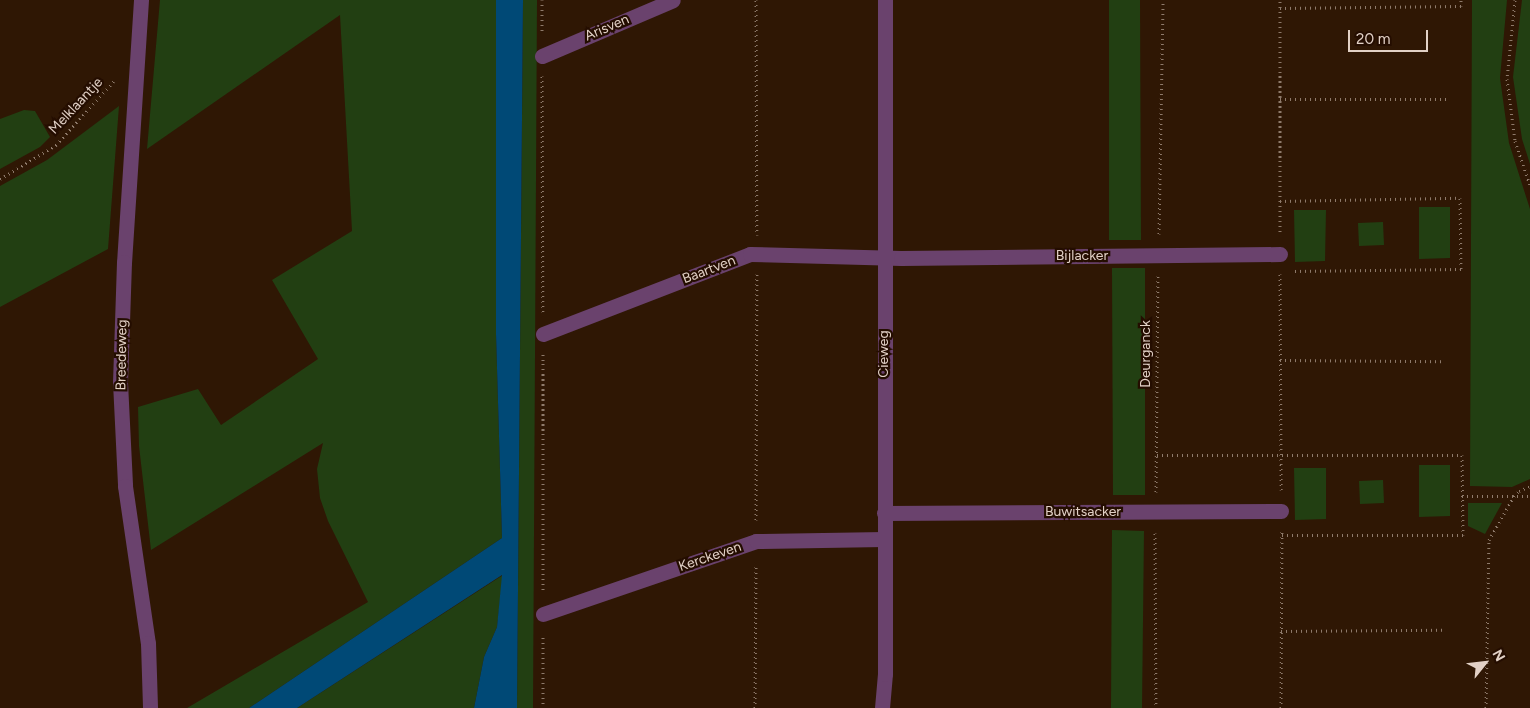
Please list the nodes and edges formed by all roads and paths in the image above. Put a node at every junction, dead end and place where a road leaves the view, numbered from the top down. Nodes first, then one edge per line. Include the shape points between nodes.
1 (141, 0) edge
2 (542, 0) edge
3 (673, 0) edge
4 (756, 0) edge
5 (886, 0) edge
6 (1163, 0) edge
7 (1280, 0) edge
8 (1461, 0) edge
9 (1515, 0) edge
10 (1280, 8) junction
11 (542, 56) junction
12 (136, 57) junction
13 (1280, 98) junction
14 (1449, 99) dead end
15 (0, 179) edge
16 (1530, 185) edge
17 (1280, 200) junction
18 (1280, 254) junction
19 (757, 255) junction
20 (1158, 256) junction
21 (885, 258) junction
22 (1280, 271) junction
23 (543, 334) junction
24 (1280, 360) junction
25 (1443, 360) dead end
26 (1157, 455) junction
27 (1280, 455) junction
28 (1530, 486) edge
29 (1462, 496) junction
30 (1514, 496) junction
31 (1530, 496) edge
32 (1281, 511) junction
33 (1155, 512) junction
34 (884, 513) junction
35 (1282, 535) junction
36 (884, 539) junction
37 (756, 541) junction
38 (543, 614) junction
39 (1444, 630) dead end
40 (1281, 631) junction
41 (150, 708) edge
42 (543, 708) edge
43 (755, 708) edge
44 (882, 708) edge
45 (1156, 708) edge
46 (1281, 708) edge
47 (1486, 708) edge

1 - 12 street, Breedeweg
2 - 11 path
3 - 11 street, Arisven
4 - 19 path
5 - 21 street, Cieweg
6 - 20 path, Deurganck
7 - 10 path
8 - 10 path via 1461,6
9 - 16 path via 1506,79 1515,141
10 - 13 path
11 - 23 path
12 - 15 path, Melklaantje via 56,144
12 - 41 street, Breedeweg via 120,382 126,486 148,643
13 - 14 path
13 - 17 path
17 - 18 path
17 - 22 path via 1460,198 1462,269
18 - 20 street, Bijlacker
18 - 22 path
19 - 21 street, Baartven
19 - 23 street, Baartven via 750,254
19 - 37 path
20 - 21 street, Bijlacker
20 - 26 path, Deurganck
21 - 34 street, Cieweg
22 - 24 path
23 - 38 path
24 - 25 path
24 - 27 path
26 - 27 path
26 - 33 path, Deurganck
27 - 29 path via 1462,455
27 - 32 path
28 - 30 path
29 - 30 path
29 - 35 path via 1463,535
30 - 31 path
30 - 47 path via 1488,540
32 - 33 street, Buwitsacker
32 - 35 path
33 - 34 street, Buwitsacker
33 - 45 path, Deurganck
34 - 36 street, Cieweg
35 - 40 path
36 - 37 street, Kerckeven
36 - 44 street, Cieweg via 885,674
37 - 38 street, Kerckeven
37 - 43 path
38 - 42 path
39 - 40 path
40 - 46 path

